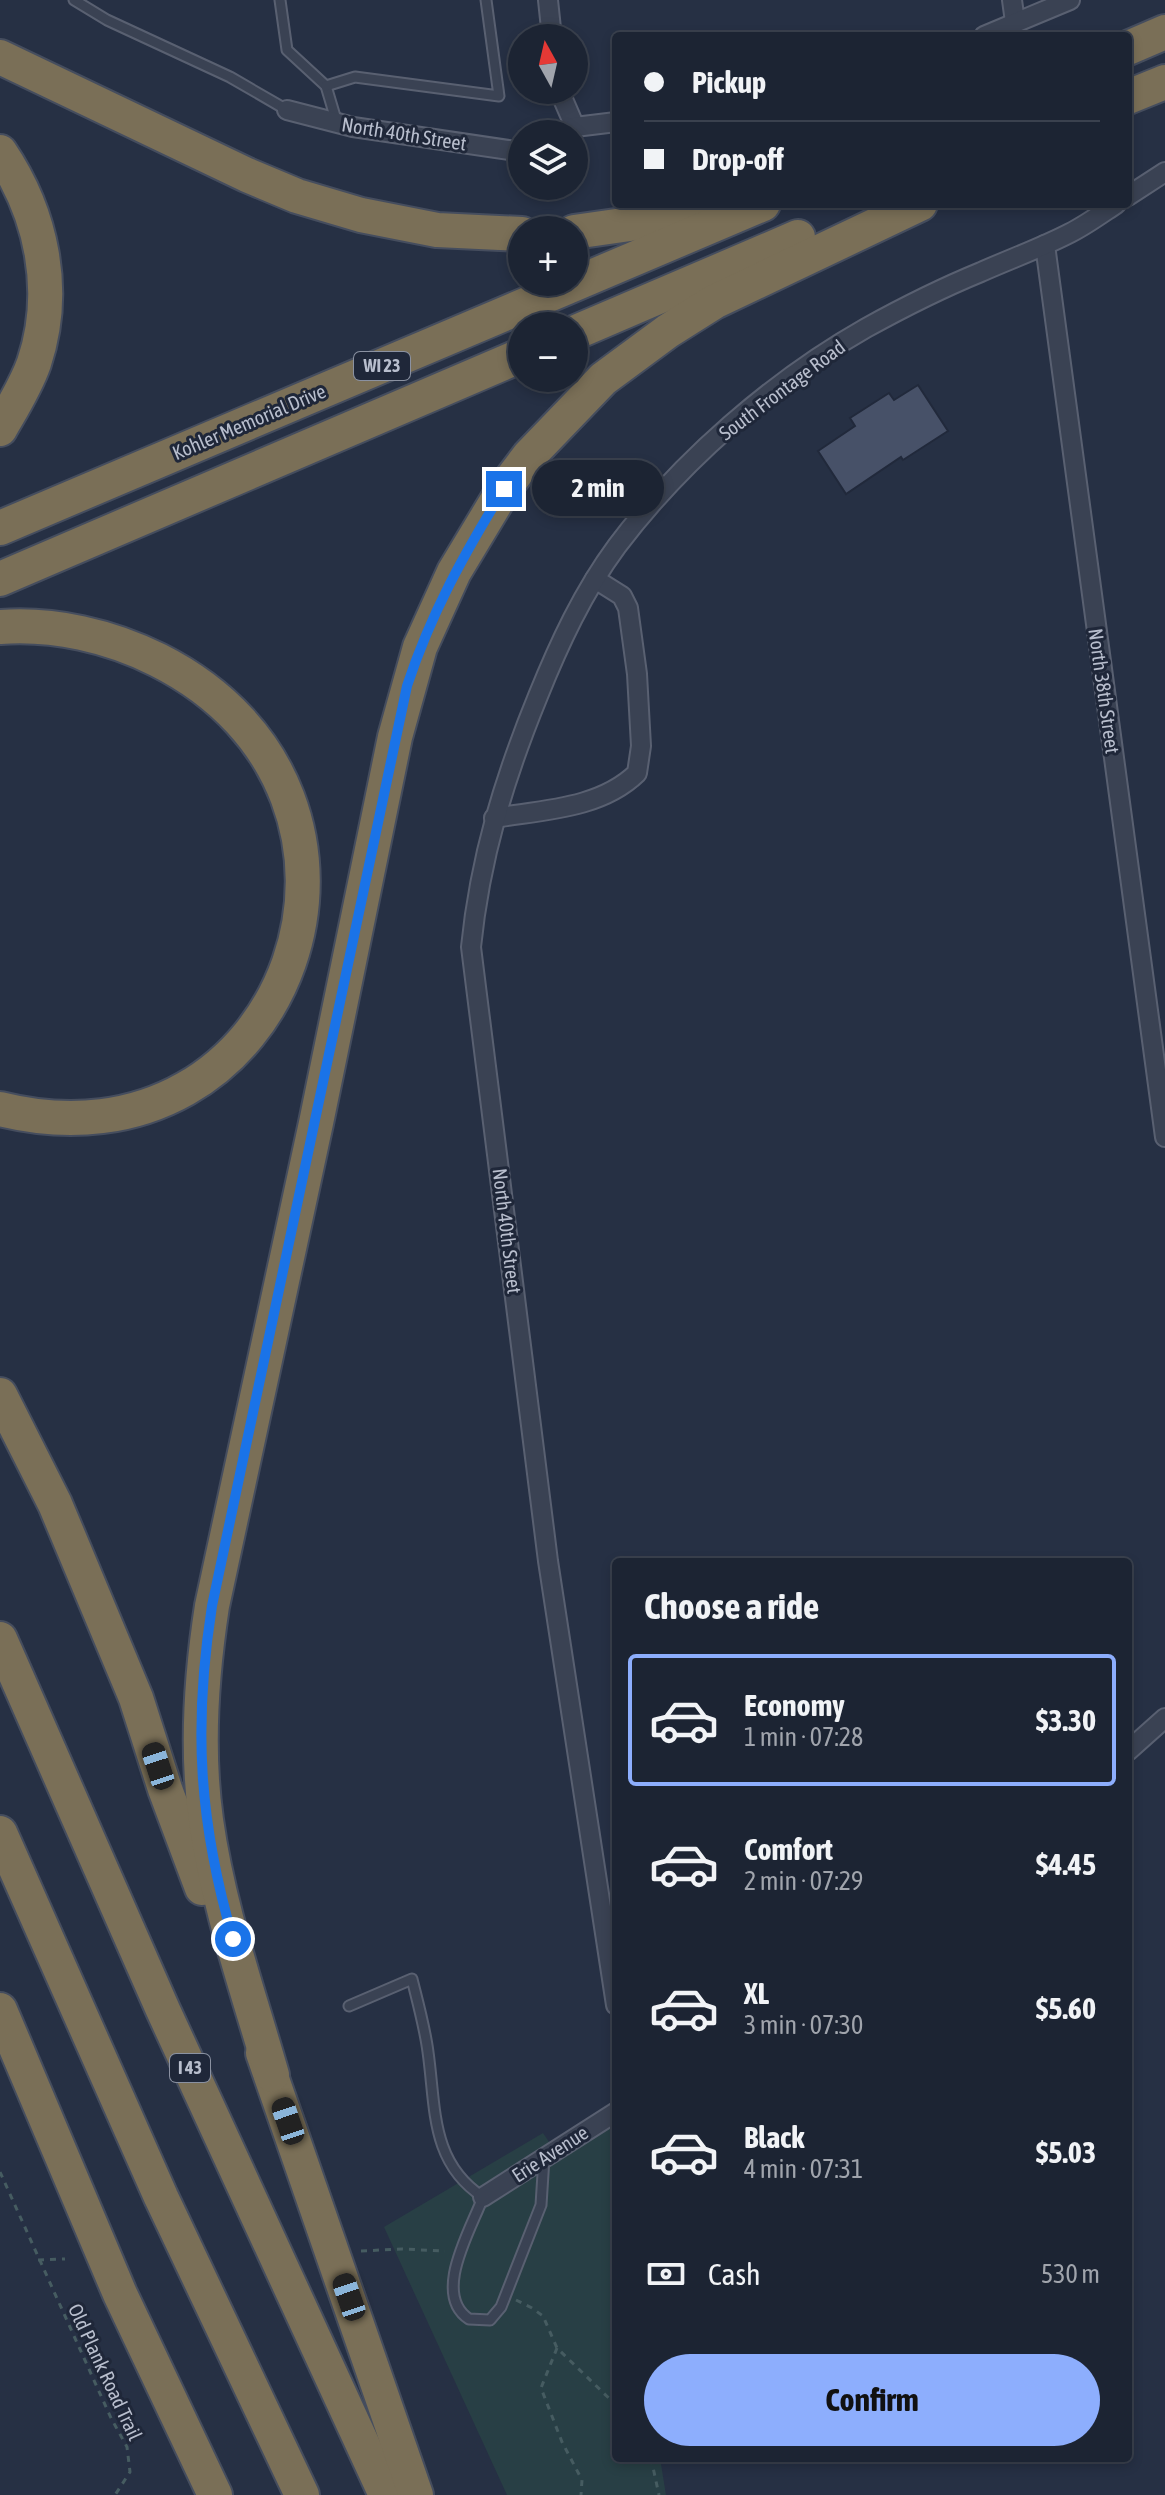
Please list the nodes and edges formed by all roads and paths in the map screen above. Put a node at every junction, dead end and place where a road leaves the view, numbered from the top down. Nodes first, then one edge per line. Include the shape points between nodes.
1 (74, 0) edge
2 (280, 0) edge
3 (486, 0) edge
4 (548, 0) edge
5 (1012, 0) edge
6 (1070, 0) edge
7 (1015, 22) junction
8 (551, 24) edge
9 (993, 32) edge
10 (1165, 32) edge
11 (1132, 46) edge
12 (0, 57) edge
13 (1165, 82) edge
14 (326, 86) junction
15 (1132, 95) edge
16 (287, 110) joint
17 (337, 123) junction
18 (612, 123) edge
19 (588, 127) edge
20 (508, 150) edge
21 (0, 152) edge
22 (1165, 172) edge
23 (1132, 193) edge
24 (706, 208) edge
25 (754, 208) edge
26 (867, 208) edge
27 (912, 208) edge
28 (1110, 208) edge
29 (588, 230) edge
30 (508, 233) edge
31 (1045, 245) junction
32 (588, 327) edge
33 (508, 361) edge
34 (0, 429) edge
35 (0, 528) edge
36 (0, 579) edge
37 (595, 579) junction
38 (0, 627) edge
39 (494, 818) junction
40 (0, 1109) edge
41 (1165, 1137) edge
42 (0, 1395) edge
43 (0, 1639) edge
44 (1165, 1718) edge
45 (1132, 1747) edge
46 (0, 1833) edge
47 (612, 1979) edge
48 (349, 2006) dead end
49 (0, 2010) edge
50 (0, 2042) edge
51 (272, 2075) junction
52 (43, 2114) junction
53 (612, 2115) edge
54 (544, 2158) junction
55 (0, 2172) edge
56 (483, 2197) junction
57 (359, 2251) dead end
58 (460, 2255) junction
59 (65, 2259) dead end
60 (38, 2260) junction
61 (506, 2295) junction
62 (557, 2348) junction
63 (612, 2401) edge
64 (652, 2462) edge
65 (115, 2495) edge
66 (215, 2495) edge
67 (302, 2495) edge
68 (386, 2495) edge
69 (416, 2495) edge
70 (581, 2495) edge
71 (659, 2495) edge

1 - 16 lane
2 - 14 lane via 287,50
3 - 14 lane via 499,96 355,77
4 - 8 street
5 - 7 street
6 - 7 street
7 - 9 street
10 - 11 highway
12 - 30 highway via 297,196 437,230
13 - 15 highway
14 - 17 lane
16 - 17 street, North 40th Street
17 - 20 street, North 40th Street
18 - 19 street
21 - 34 highway via 32,213 43,255 46,298 34,363
22 - 23 street
24 - 29 highway
25 - 35 highway, Kohler Memorial Drive / WI 23
26 - 32 highway
27 - 51 highway via 714,302 603,379 504,489 454,572 420,647 395,737 204,1659 201,1744 206,1820 218,1885
28 - 31 street, South Frontage Road
31 - 37 street, South Frontage Road via 919,299 788,381 727,429 666,488
31 - 41 street, North 38th Street
33 - 36 highway, WI 23
37 - 39 street, South Frontage Road via 550,666
37 - 39 street via 622,596 628,608 641,746 637,773 611,793 574,805
38 - 40 highway via 58,629 133,647 214,695 276,768 297,823 303,860 300,924 276,997 218,1066 152,1104 107,1116 55,1119
39 - 47 street, North 40th Street via 471,947 548,1561
42 - 51 highway via 55,1504 136,1698
43 - 68 highway, I 43
44 - 45 street
46 - 67 highway via 161,2197
48 - 56 lane via 412,1979 444,2150 460,2177
49 - 52 highway
50 - 52 highway
51 - 69 highway
52 - 66 highway
53 - 54 street, Erie Avenue
54 - 56 street, Erie Avenue
54 - 61 lane via 541,2205
55 - 60 path, Old Plank Road Trail
56 - 58 lane
57 - 58 path
58 - 61 lane via 452,2280 465,2317 490,2320
59 - 60 path
60 - 65 path, Old Plank Road Trail via 127,2447 130,2472
61 - 62 path via 543,2316
62 - 63 path
62 - 70 path via 541,2388 582,2480
64 - 71 path

